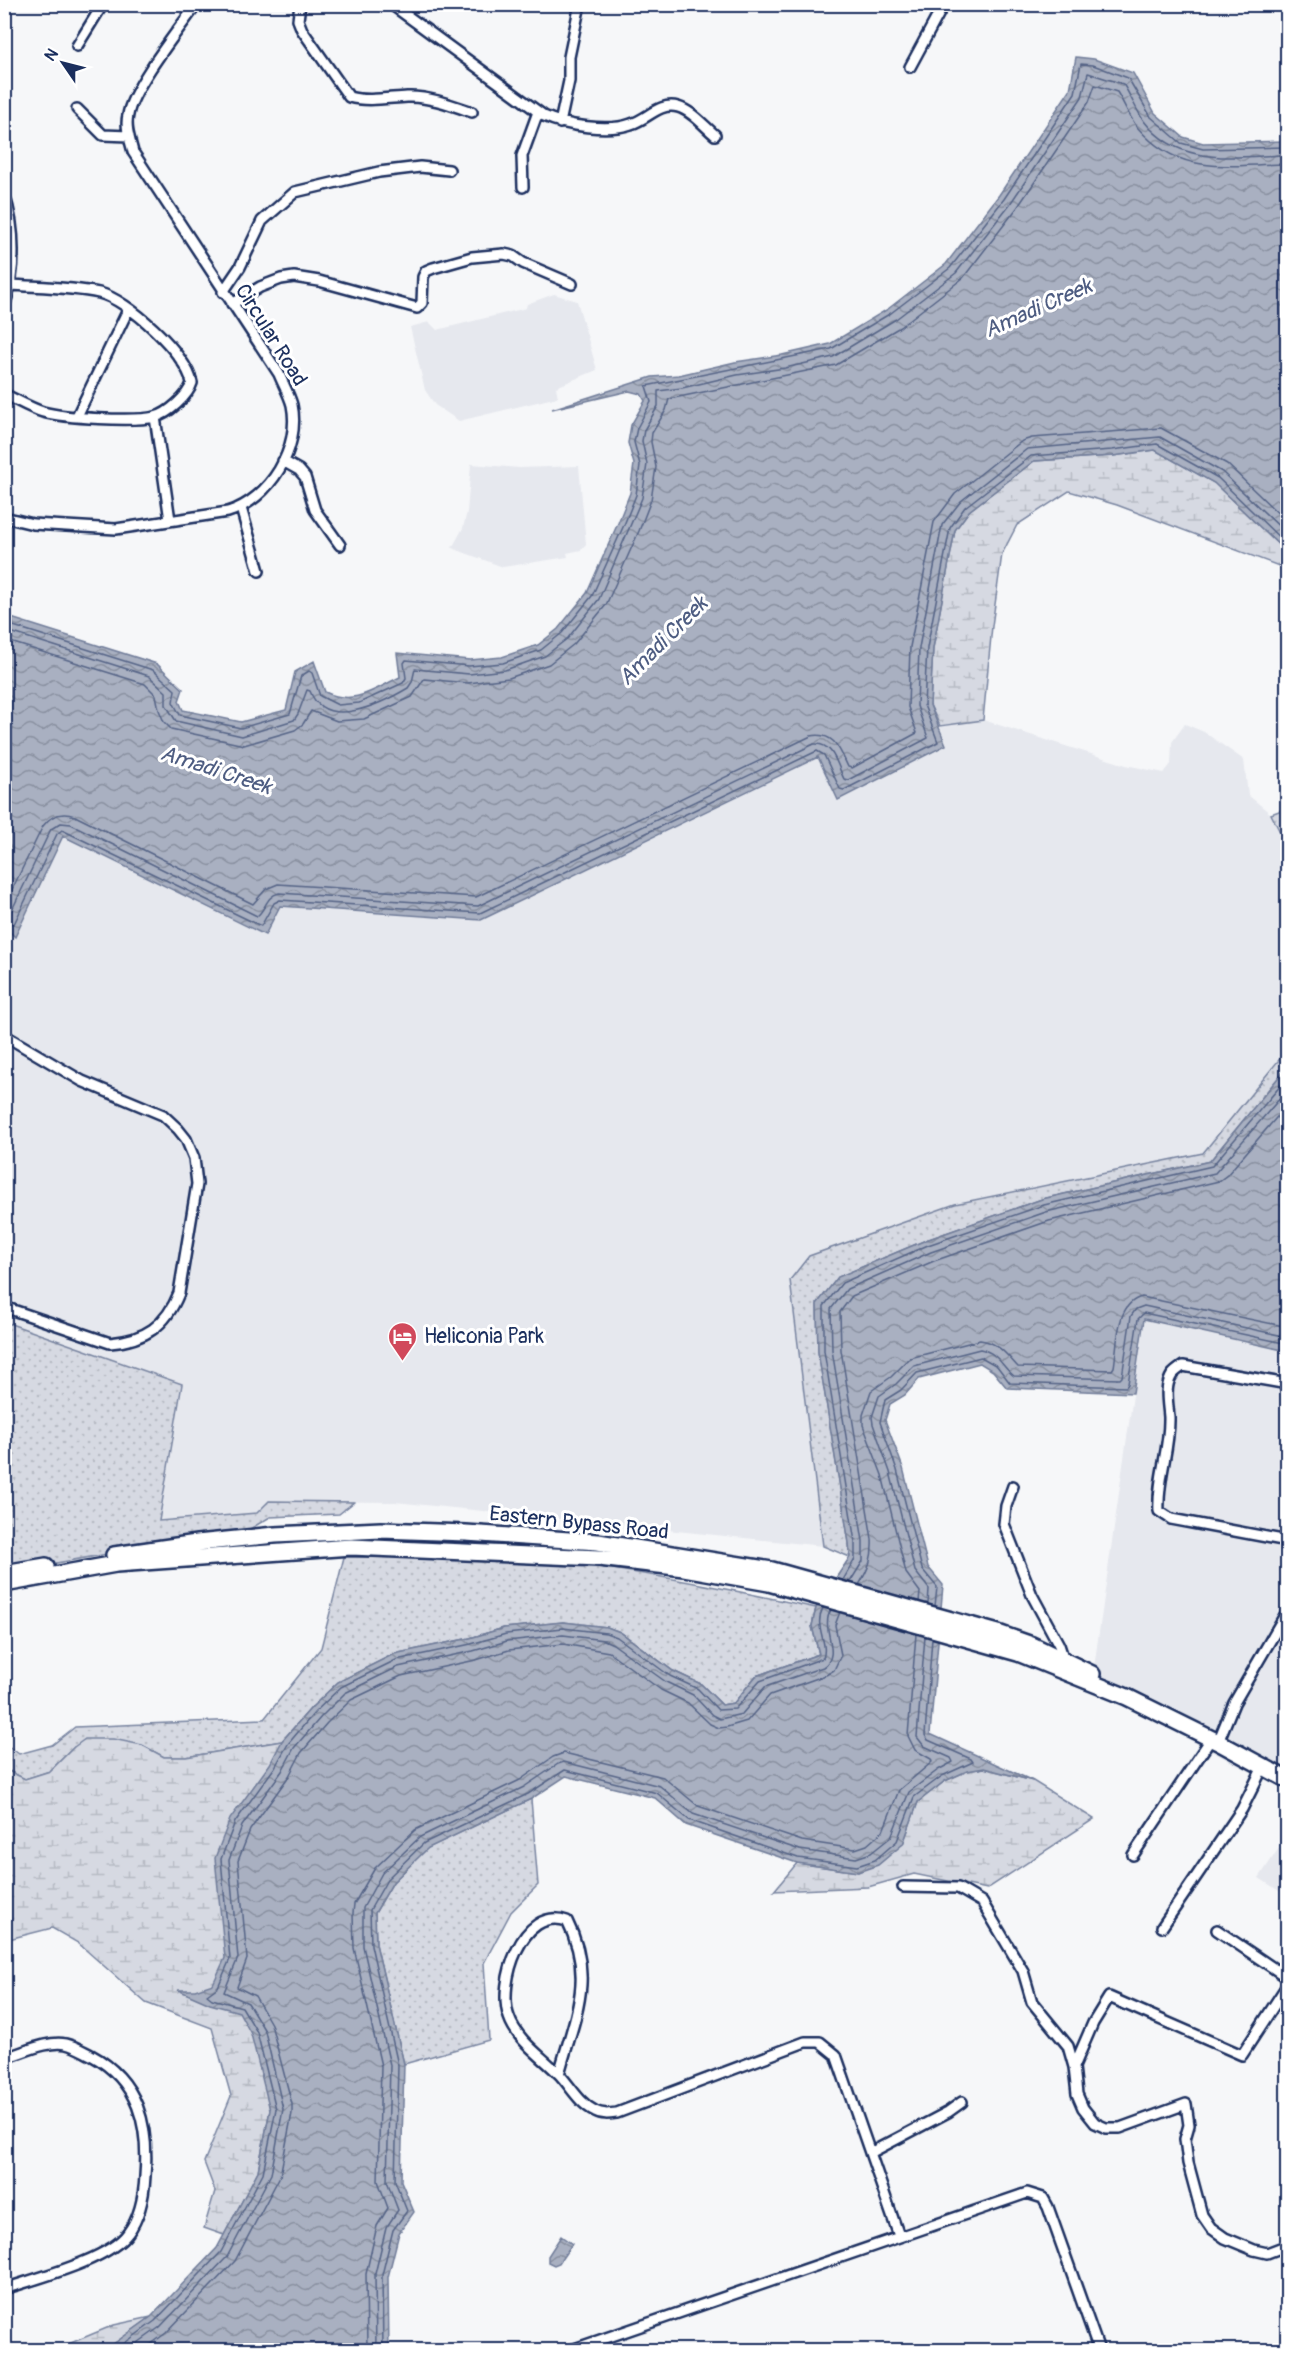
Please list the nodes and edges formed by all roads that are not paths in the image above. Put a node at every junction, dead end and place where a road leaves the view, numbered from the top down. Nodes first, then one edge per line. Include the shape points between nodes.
1 (102, 4) edge
2 (197, 4) edge
3 (300, 4) edge
4 (391, 4) edge
5 (580, 4) edge
6 (944, 4) edge
7 (77, 46) dead end
8 (910, 67) dead end
9 (77, 109) dead end
10 (472, 112) dead end
11 (538, 112) junction
12 (560, 123) junction
13 (715, 135) dead end
14 (129, 136) junction
15 (449, 170) dead end
16 (523, 187) dead end
17 (4, 194) edge
18 (572, 284) dead end
19 (11, 285) junction
20 (223, 292) junction
21 (232, 304) junction
22 (4, 307) edge
23 (128, 310) junction
24 (4, 394) edge
25 (77, 416) junction
26 (155, 417) junction
27 (284, 461) junction
28 (241, 508) junction
29 (4, 517) edge
30 (170, 520) junction
31 (340, 545) dead end
32 (259, 571) dead end
33 (4, 1035) edge
34 (4, 1307) edge
35 (1287, 1384) edge
36 (1014, 1486) dead end
37 (1287, 1541) edge
38 (4, 1572) edge
39 (770, 1577) junction
40 (4, 1584) edge
41 (1287, 1610) edge
42 (997, 1639) junction
43 (1064, 1660) junction
44 (1127, 1697) junction
45 (1214, 1741) junction
46 (1263, 1767) junction
47 (1287, 1780) edge
48 (1133, 1855) dead end
49 (903, 1887) dead end
50 (1162, 1927) dead end
51 (1217, 1930) dead end
52 (1287, 1978) edge
53 (1287, 1984) edge
54 (4, 2058) edge
55 (1074, 2067) junction
56 (559, 2074) junction
57 (962, 2102) dead end
58 (870, 2153) junction
59 (899, 2236) junction
60 (1287, 2245) edge
61 (4, 2289) edge
62 (571, 2350) edge
63 (1099, 2350) edge

1 - 7 street
2 - 14 street, Circular Road via 136,94 127,118
3 - 10 street via 297,20 302,30 349,97 408,97
4 - 11 street
5 - 12 street
6 - 8 street
9 - 14 street via 102,135
11 - 12 street
11 - 16 street via 522,156
12 - 13 street via 619,127 632,124 660,107 675,107 687,111
14 - 20 street, Circular Road via 133,152
15 - 20 street via 420,167 378,172 295,192 262,221
17 - 19 street via 12,245
18 - 21 street via 513,256 472,256 426,272 422,303 417,308 319,281 294,278 260,286
19 - 22 street
19 - 23 street via 99,293
20 - 21 street, Circular Road
21 - 27 street, Circular Road via 279,374 291,403 292,433
23 - 25 street
23 - 26 street via 160,334 191,379 191,386 176,404
24 - 25 street via 42,412
25 - 26 street
26 - 30 street
27 - 28 street, Circular Road via 258,496
27 - 31 street via 305,477 315,510
28 - 30 street, Circular Road
28 - 32 street
29 - 30 street, Circular Road via 33,524 116,529
33 - 34 street via 65,1072 148,1107 171,1121 191,1149 197,1184 179,1293 173,1308 154,1331 126,1342 110,1343
35 - 37 street via 1183,1366 1172,1375 1166,1394 1169,1418 1158,1496 1159,1511 1171,1519
36 - 43 street via 1004,1524 1032,1595
38 - 39 main road, Eastern Bypass Road via 197,1543 381,1530 598,1542
39 - 40 main road, Eastern Bypass Road via 599,1558 351,1547 116,1564
39 - 42 main road, Eastern Bypass Road
41 - 45 street
42 - 43 main road, Eastern Bypass Road via 1032,1645
42 - 44 main road, Eastern Bypass Road
43 - 44 main road, Eastern Bypass Road
44 - 45 main road, Eastern Bypass Road
45 - 46 main road, Eastern Bypass Road
45 - 48 street
46 - 47 main road, Eastern Bypass Road
46 - 50 street via 1242,1809
49 - 55 street via 958,1888 981,1902 1023,1971 1032,2002 1068,2046
51 - 52 street
53 - 55 street via 1242,2055 1108,1997
54 - 61 street via 51,2044 65,2044 100,2060 116,2072 138,2106 147,2158 140,2209 128,2233 116,2245 78,2264
55 - 60 street via 1083,2108 1095,2123 1106,2128 1120,2128 1186,2104 1188,2163 1202,2215 1211,2228 1225,2238 1267,2253
56 - 56 street via 518,2032 509,2017 506,1996 509,1970 526,1934 546,1920 558,1918 567,1921 581,1955 581,1993
56 - 58 street via 597,2113 617,2113 805,2042 820,2042 836,2055
57 - 58 street
58 - 59 street
59 - 62 street
59 - 63 street via 1027,2193 1043,2198

